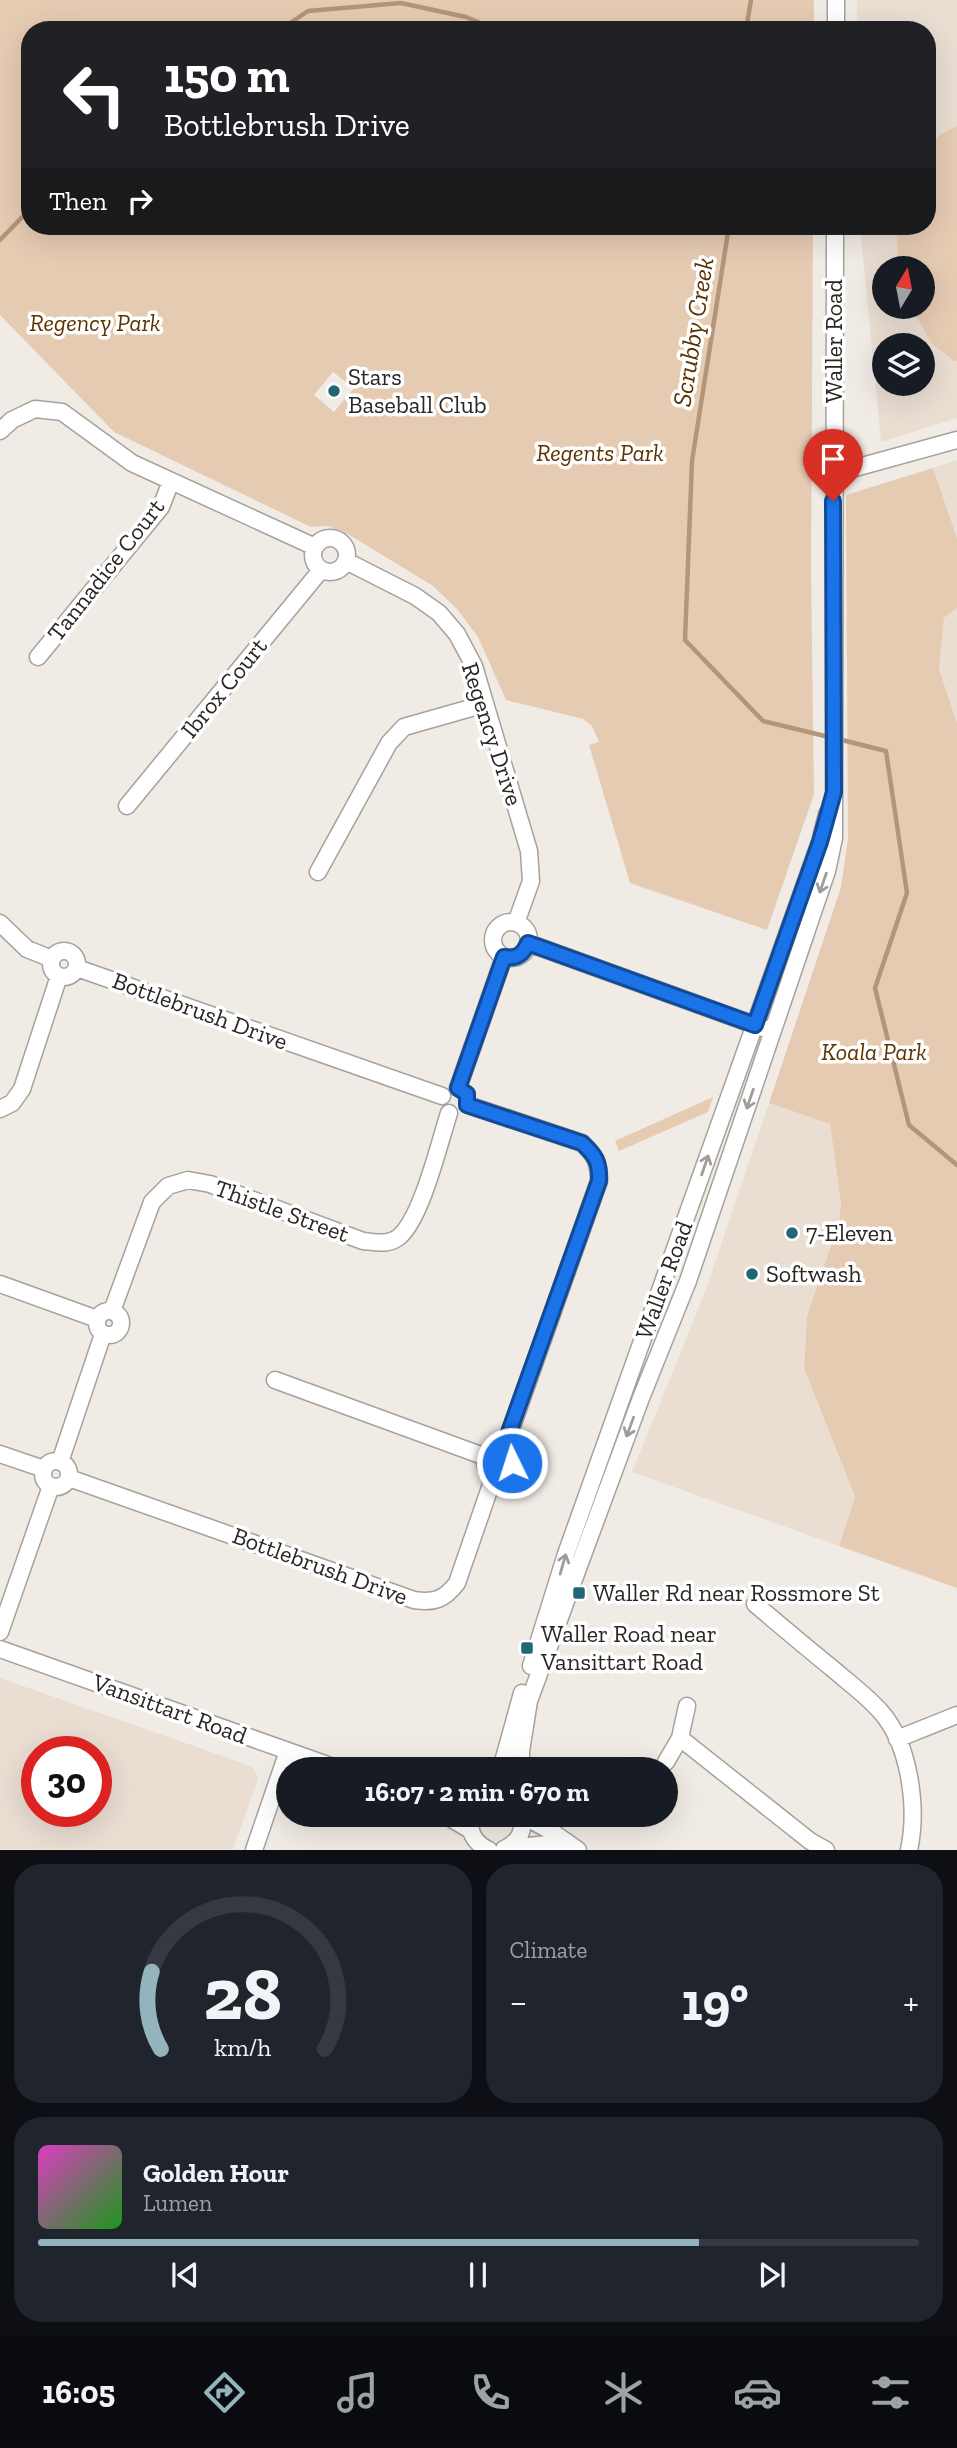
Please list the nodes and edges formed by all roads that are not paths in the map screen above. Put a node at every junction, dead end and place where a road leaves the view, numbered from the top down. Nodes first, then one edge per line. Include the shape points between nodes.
1 (836, 0) edge
2 (836, 21) edge
3 (835, 235) edge
4 (0, 431) edge
5 (957, 440) edge
6 (833, 474) junction
7 (171, 481) junction
8 (314, 547) junction
9 (346, 561) junction
10 (321, 570) junction
11 (38, 657) dead end
12 (485, 704) junction
13 (834, 792) junction
14 (127, 806) dead end
15 (317, 872) dead end
16 (0, 923) edge
17 (516, 923) junction
18 (528, 943) junction
19 (504, 957) junction
20 (52, 959) junction
21 (77, 968) junction
22 (59, 976) junction
23 (755, 1025) junction
24 (773, 1031) junction
25 (458, 1088) junction
26 (442, 1096) junction
27 (467, 1105) junction
28 (0, 1110) edge
29 (449, 1113) junction
30 (691, 1206) junction
31 (711, 1213) junction
32 (0, 1284) edge
33 (112, 1311) junction
34 (100, 1327) junction
35 (275, 1380) dead end
36 (624, 1392) junction
37 (641, 1398) junction
38 (503, 1449) junction
39 (0, 1454) edge
40 (486, 1457) junction
41 (60, 1462) junction
42 (44, 1469) junction
43 (495, 1473) junction
44 (69, 1478) junction
45 (51, 1486) junction
46 (755, 1604) dead end
47 (0, 1632) edge
48 (0, 1649) edge
49 (687, 1706) dead end
50 (957, 1715) edge
51 (681, 1738) junction
52 (897, 1739) junction
53 (288, 1751) junction
54 (305, 1757) edge
55 (504, 1757) edge
56 (521, 1757) edge
57 (669, 1757) edge
58 (521, 1827) edge
59 (545, 1827) edge
60 (471, 1833) edge
61 (506, 1849) edge
62 (254, 1850) edge
63 (489, 1850) edge
64 (570, 1850) edge
65 (578, 1850) edge
66 (826, 1850) edge
67 (909, 1850) edge

1 - 2 street
3 - 6 street, Waller Road
4 - 7 street via 35,409 62,412 132,463
5 - 6 street
6 - 13 street, Waller Road
7 - 8 street
7 - 11 street, Tannadice Court via 161,507
8 - 9 street via 323,539 335,538 347,550
8 - 10 street via 312,557
9 - 10 street via 336,572
9 - 12 street, Regency Drive via 439,613 474,666
10 - 14 street, Ibrox Court
12 - 15 street via 404,727 396,735
12 - 17 street, Regency Drive via 529,851 531,881
13 - 23 street, Waller Road
13 -> 24 street, Waller Road via 834,838 827,872
16 - 20 street via 27,949
17 - 18 street via 526,931
17 - 19 street via 503,924 494,934 494,947
18 - 19 street via 519,956
18 - 23 street
19 - 25 street
20 - 21 street via 62,950 71,952
20 - 22 street via 51,967
21 - 22 street via 68,977
21 - 26 street, Bottlebrush Drive
22 - 28 street via 22,1089
23 - 24 street
30 -> 23 street, Waller Road
24 -> 31 street, Waller Road
25 - 26 street via 448,1089
25 - 27 street via 467,1094
26 - 29 street via 442,1106
27 - 29 street via 460,1114
27 - 38 street via 582,1143 599,1165 599,1181
29 - 33 street, Thistle Street via 414,1217 399,1238 383,1243 363,1241 188,1180 168,1186 152,1202
30 - 31 street
30 - 36 street, Waller Road
31 - 37 street, Waller Road
32 - 34 street
33 - 34 street via 103,1312
33 - 34 street via 120,1317 121,1327 114,1335
34 - 41 street
35 - 40 street
36 - 37 street
55 -> 36 street, Waller Road via 566,1554
37 -> 56 street, Waller Road via 529,1701
38 - 40 street via 491,1450
38 - 43 street via 512,1463 503,1473
39 - 42 street
40 - 43 street via 488,1468
41 - 42 street
41 - 44 street
42 - 45 street via 45,1481
43 - 44 street, Bottlebrush Drive via 457,1583 449,1594 428,1602
44 - 45 street via 64,1485
45 - 47 street
46 - 52 street via 862,1693 883,1714
48 - 53 street, Vansittart Road
49 - 51 street
50 - 52 street
51 - 57 street
51 - 66 street
52 - 67 street via 912,1789
53 - 54 street, Vansittart Road
53 - 62 street
58 - 61 street via 521,1834
59 - 65 street
60 - 63 street
61 - 64 street via 548,1844

